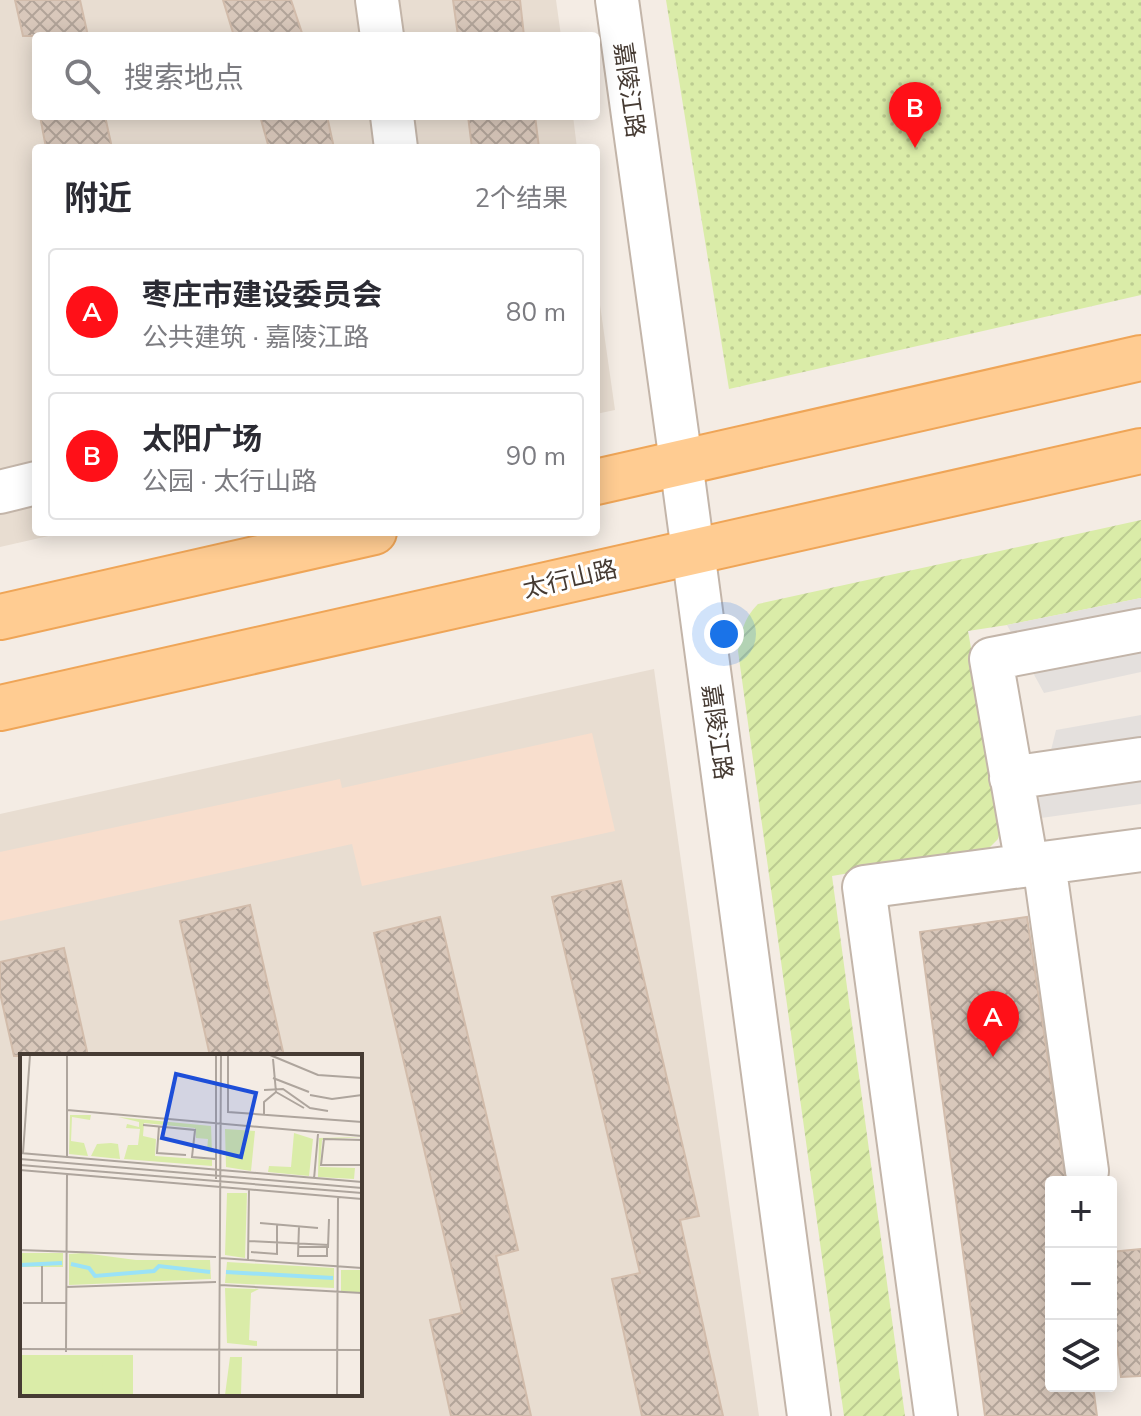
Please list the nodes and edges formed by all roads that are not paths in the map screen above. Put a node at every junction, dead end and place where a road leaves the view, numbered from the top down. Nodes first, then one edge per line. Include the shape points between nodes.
1 (377, 0) edge
2 (617, 0) edge
3 (381, 32) edge
4 (392, 120) edge
5 (396, 144) edge
6 (1141, 358) edge
7 (1141, 451) edge
8 (681, 462) junction
9 (600, 481) edge
10 (32, 484) edge
11 (0, 492) edge
12 (356, 536) edge
13 (692, 552) junction
14 (0, 617) edge
15 (1141, 630) edge
16 (0, 708) edge
17 (1141, 759) edge
18 (1011, 778) junction
19 (1141, 850) edge
20 (1035, 864) junction
21 (1087, 1171) dead end
22 (809, 1416) edge
23 (936, 1416) edge

1 - 3 street
2 - 8 street, 嘉陵江路
4 - 5 street
6 - 8 main road
7 - 13 main road, 太行山路
8 - 9 main road
8 - 13 street, 嘉陵江路
10 - 11 street
12 - 14 main road
13 - 16 main road, 太行山路
13 - 22 street, 嘉陵江路
15 - 18 street via 991,659
17 - 18 street
18 - 20 street
19 - 20 street
20 - 21 street
20 - 23 street via 864,887

